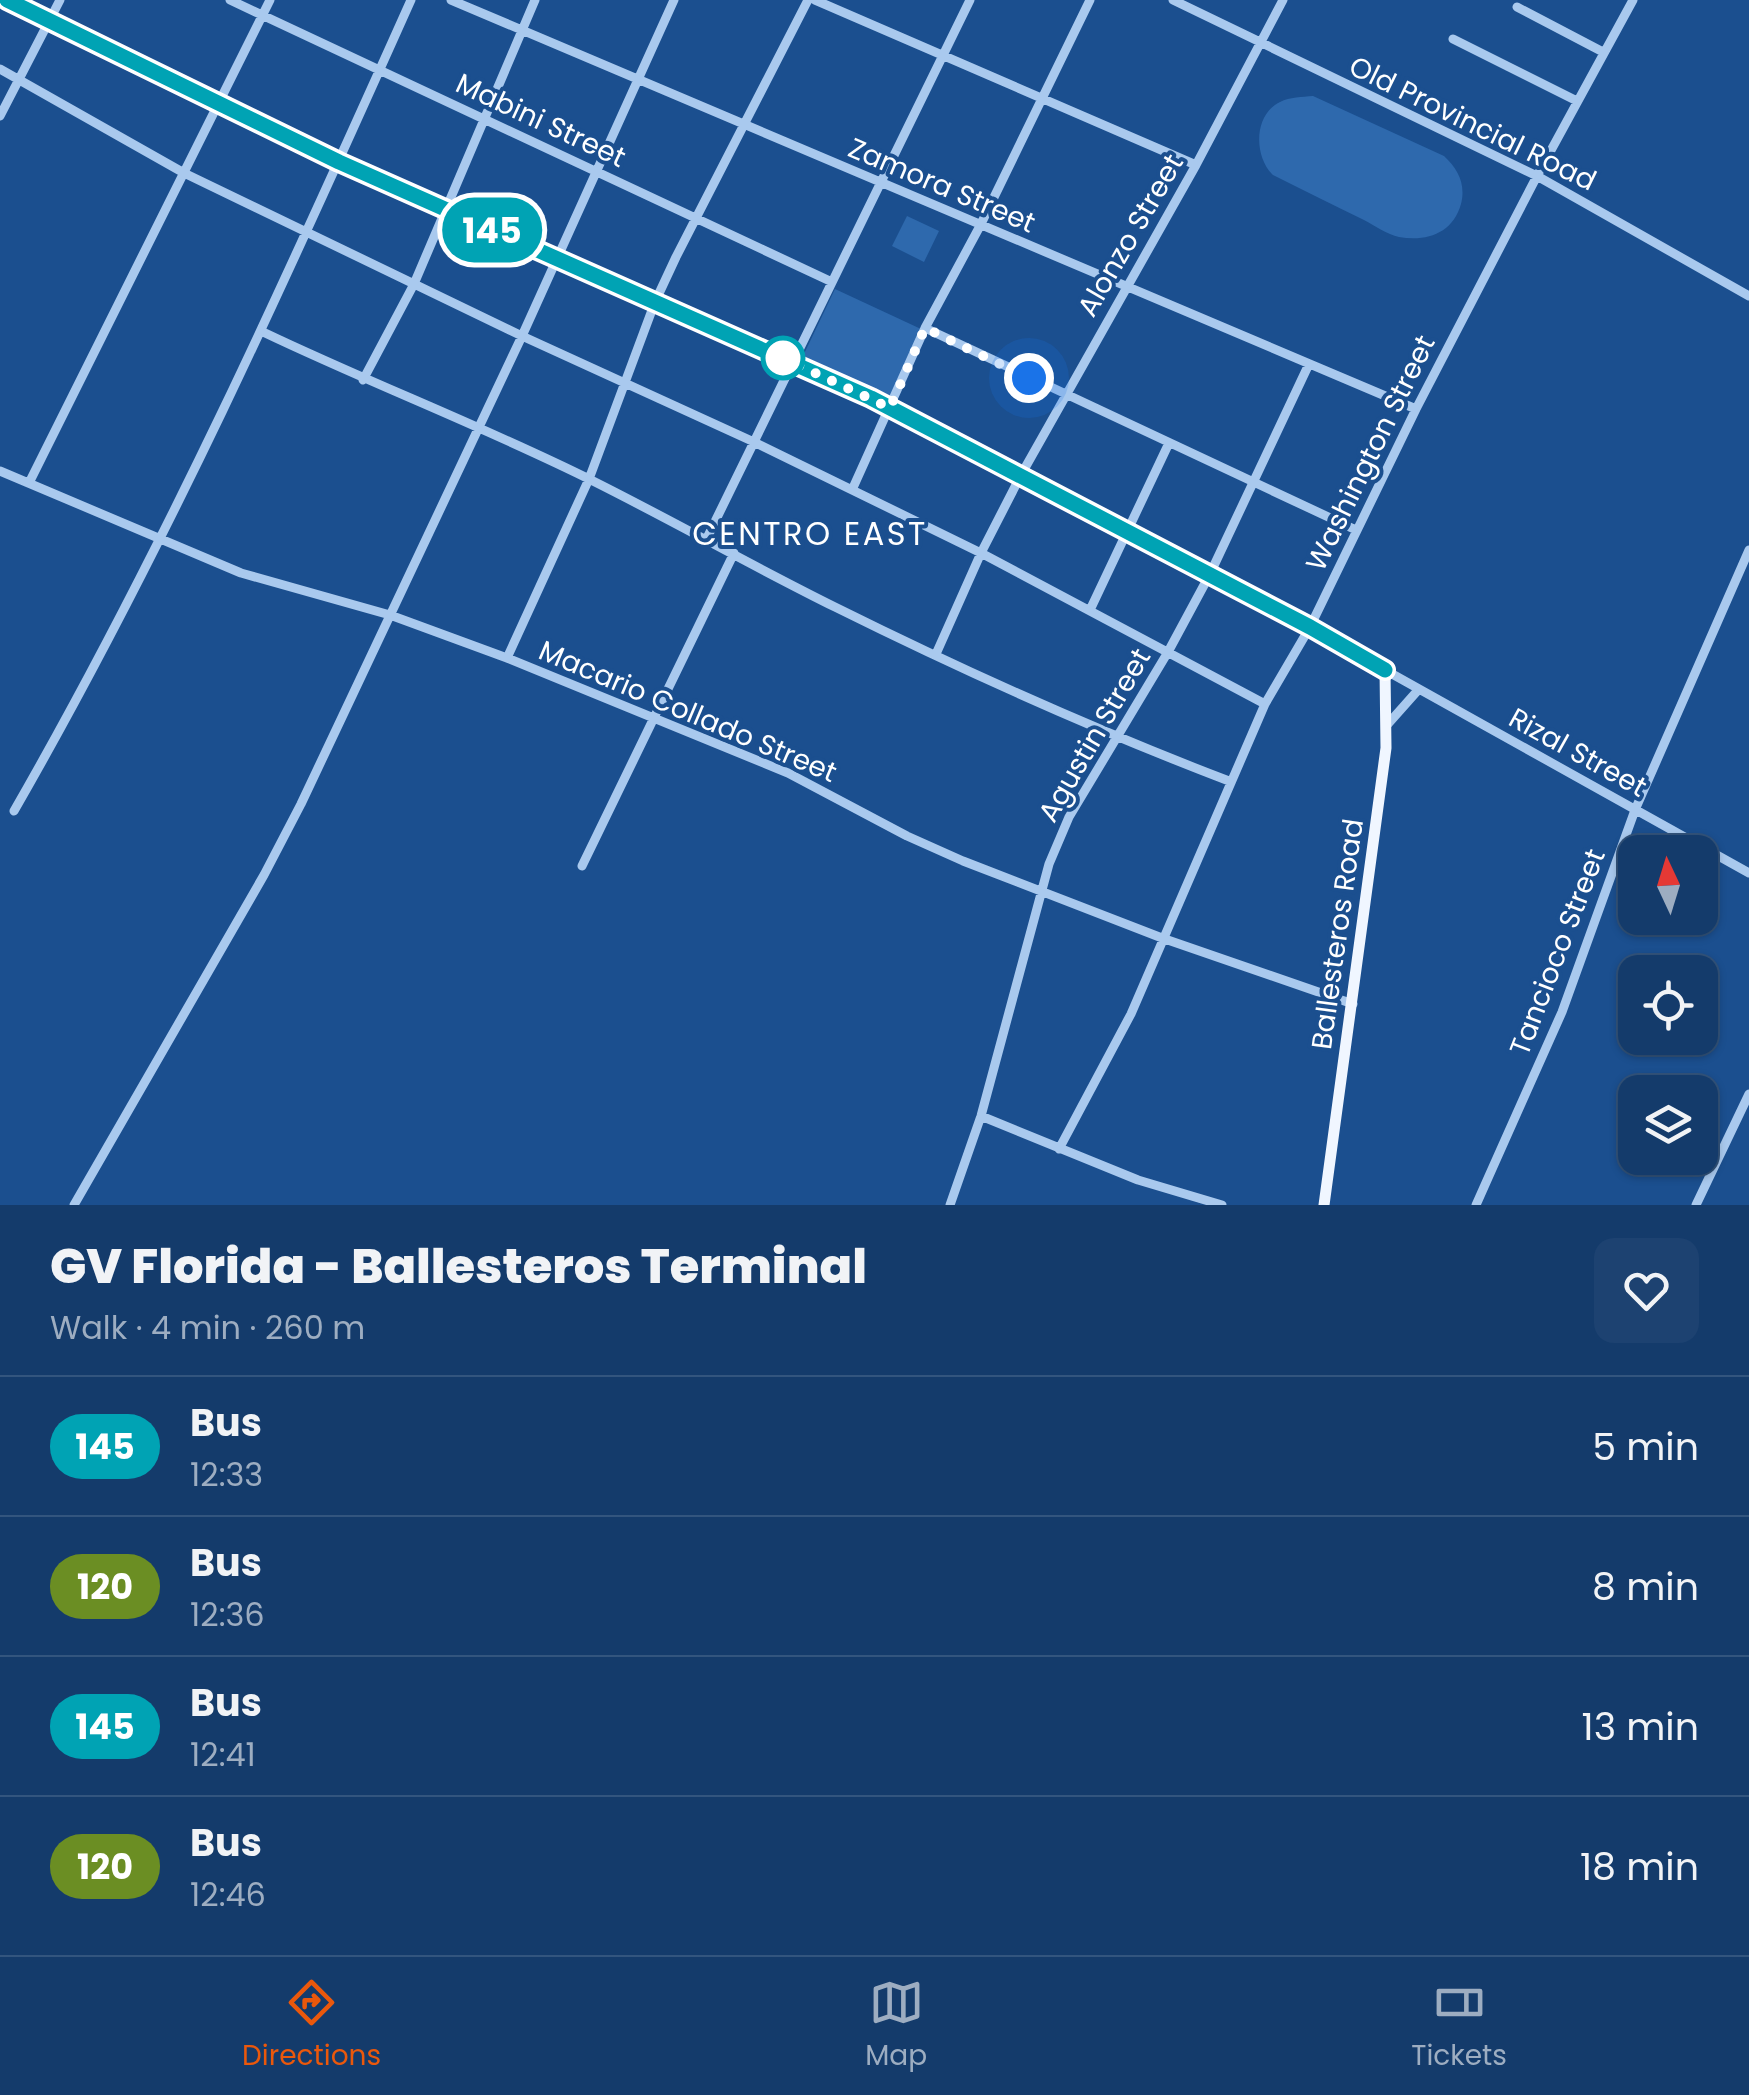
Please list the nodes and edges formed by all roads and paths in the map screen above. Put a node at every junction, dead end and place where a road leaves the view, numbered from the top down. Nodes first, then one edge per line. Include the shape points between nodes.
1 (7, 0) edge
2 (60, 0) edge
3 (230, 0) edge
4 (270, 0) edge
5 (411, 0) edge
6 (451, 0) edge
7 (535, 0) edge
8 (674, 0) edge
9 (812, 0) edge
10 (970, 0) edge
11 (1090, 0) edge
12 (1173, 0) edge
13 (1282, 0) edge
14 (1632, 0) edge
15 (1517, 7) dead end
16 (262, 16) junction
17 (49, 20) junction
18 (521, 30) junction
19 (1453, 39) dead end
20 (1259, 44) junction
21 (1603, 52) junction
22 (943, 54) junction
23 (0, 69) edge
24 (380, 71) junction
25 (18, 78) junction
26 (637, 81) junction
27 (1043, 96) junction
28 (1577, 101) junction
29 (220, 103) junction
30 (0, 116) edge
31 (485, 117) junction
32 (745, 125) junction
33 (339, 162) junction
34 (1196, 165) junction
35 (596, 172) junction
36 (184, 173) junction
37 (1537, 176) junction
38 (881, 183) junction
39 (445, 209) junction
40 (696, 218) junction
41 (980, 226) junction
42 (308, 232) junction
43 (556, 258) junction
44 (832, 282) junction
45 (414, 284) junction
46 (1126, 288) junction
47 (1749, 296) edge
48 (655, 302) junction
49 (925, 328) junction
50 (263, 332) junction
51 (522, 336) junction
52 (792, 362) junction
53 (1309, 364) junction
54 (363, 380) junction
55 (625, 384) junction
56 (1064, 395) junction
57 (890, 408) junction
58 (1416, 409) junction
59 (478, 428) junction
60 (754, 442) junction
61 (1169, 444) junction
62 (0, 471) edge
63 (1021, 476) junction
64 (588, 479) junction
65 (1251, 482) junction
66 (30, 483) junction
67 (852, 490) junction
68 (1126, 530) junction
69 (1356, 530) junction
70 (706, 538) junction
71 (159, 540) junction
72 (1749, 550) edge
73 (734, 553) junction
74 (980, 553) junction
75 (1210, 574) junction
76 (1090, 610) junction
77 (390, 614) junction
78 (1310, 627) junction
79 (1168, 652) junction
80 (936, 654) junction
81 (508, 658) junction
82 (1385, 670) junction
83 (1419, 689) junction
84 (1265, 704) junction
85 (651, 719) junction
86 (1387, 725) junction
87 (1115, 738) junction
88 (1230, 781) junction
89 (1635, 810) junction
90 (14, 812) dead end
91 (582, 866) dead end
92 (1749, 873) edge
93 (1044, 892) junction
94 (1162, 938) junction
95 (1354, 1004) junction
96 (1749, 1094) edge
97 (981, 1116) junction
98 (1059, 1149) junction
99 (74, 1205) edge
100 (950, 1205) edge
101 (1222, 1205) edge
102 (1324, 1205) edge
103 (1476, 1205) edge
104 (1696, 1205) edge

1 - 17 main road
2 - 17 street
3 - 16 street, Mabini Street
4 - 16 street
5 - 24 street
6 - 18 street, Zamora Street
7 - 18 street
8 - 26 street
9 - 22 street
9 - 32 street
10 - 22 street
11 - 27 street
12 - 20 street, Old Provincial Road
13 - 20 street, Alonzo Street
14 - 21 street, Washington Street
15 - 21 street
16 - 24 street, Mabini Street
16 - 29 street
17 - 25 street
17 - 29 main road
18 - 26 street, Zamora Street
18 - 31 street
19 - 28 street
20 - 34 street, Alonzo Street
20 - 37 street, Old Provincial Road
21 - 28 street, Washington Street
22 - 27 street
22 - 38 street
23 - 25 street
24 - 31 street, Mabini Street
24 - 33 street
25 - 30 street
25 - 36 street
26 - 32 street, Zamora Street
26 - 35 street
27 - 34 street
27 - 41 street
28 - 37 street, Washington Street
29 - 33 main road
29 - 36 street
31 - 35 street, Mabini Street
31 - 39 street
32 - 38 street, Zamora Street
32 - 40 street
33 - 39 main road
33 - 42 street
34 - 46 street, Alonzo Street
35 - 40 street, Mabini Street
35 - 43 street
36 - 42 street
36 - 66 street
37 - 47 street, Old Provincial Road
37 - 58 street, Washington Street
38 - 41 street, Zamora Street
38 - 44 street
39 - 43 main road
39 - 45 street
40 - 44 street, Mabini Street
40 - 48 street
41 - 46 street, Zamora Street
41 - 49 street
42 - 45 street
42 - 50 street
43 - 48 main road
43 - 51 street
44 - 52 street
45 - 51 street
45 - 54 street
46 - 53 street, Zamora Street
46 - 56 street, Alonzo Street
48 - 52 main road
48 - 55 street
49 - 56 street
49 - 57 street
50 - 54 street
50 - 71 street
51 - 55 street
51 - 59 street
52 - 57 main road
52 - 60 street
53 - 58 street, Zamora Street
53 - 65 street, Agustin Street
54 - 59 street
55 - 60 street
55 - 64 street
56 - 61 street
56 - 63 street, Alonzo Street
57 - 63 main road
57 - 67 street
58 - 69 street, Washington Street
59 - 64 street
59 - 77 street
60 - 67 street
60 - 70 street
61 - 65 street
61 - 68 street
62 - 66 street, Macario Collado Street
63 - 68 main road
63 - 74 street, Alonzo Street
64 - 70 street
64 - 81 street
65 - 69 street
65 - 75 street, Agustin Street
66 - 71 street, Macario Collado Street
67 - 74 street
68 - 75 main road
68 - 76 street
69 - 78 street, Washington Street
70 - 73 street
71 - 77 street, Macario Collado Street via 241,573
71 - 90 street
72 - 89 street, Tancioco Street
73 - 80 street
73 - 85 street
74 - 76 street
74 - 80 street, Alonzo Street
75 - 78 main road
75 - 79 street, Agustin Street
76 - 79 street
77 - 81 street, Macario Collado Street
77 - 99 street via 274,857
78 - 82 main road
78 - 84 street, Washington Street
79 - 84 street
79 - 87 street, Agustin Street
80 - 87 street
81 - 85 street, Macario Collado Street
82 - 83 street, Rizal Street
82 - 86 main road, Ballesteros Road
83 - 86 street
83 - 89 street, Rizal Street
84 - 88 street, Washington Street
85 - 91 street
85 - 93 street, Macario Collado Street via 788,773 938,851
86 - 95 main road, Ballesteros Road
87 - 88 street
87 - 93 street, Agustin Street via 1069,817
88 - 94 street, Washington Street
89 - 92 street, Rizal Street
89 - 103 street, Tancioco Street via 1562,1012
93 - 94 street, Macario Collado Street
93 - 97 street, Agustin Street
94 - 95 street, Macario Collado Street
94 - 98 street, Washington Street via 1131,1014
95 - 102 main road, Ballesteros Road
96 - 104 street
97 - 98 street
97 - 100 street, Agustin Street
98 - 101 street

